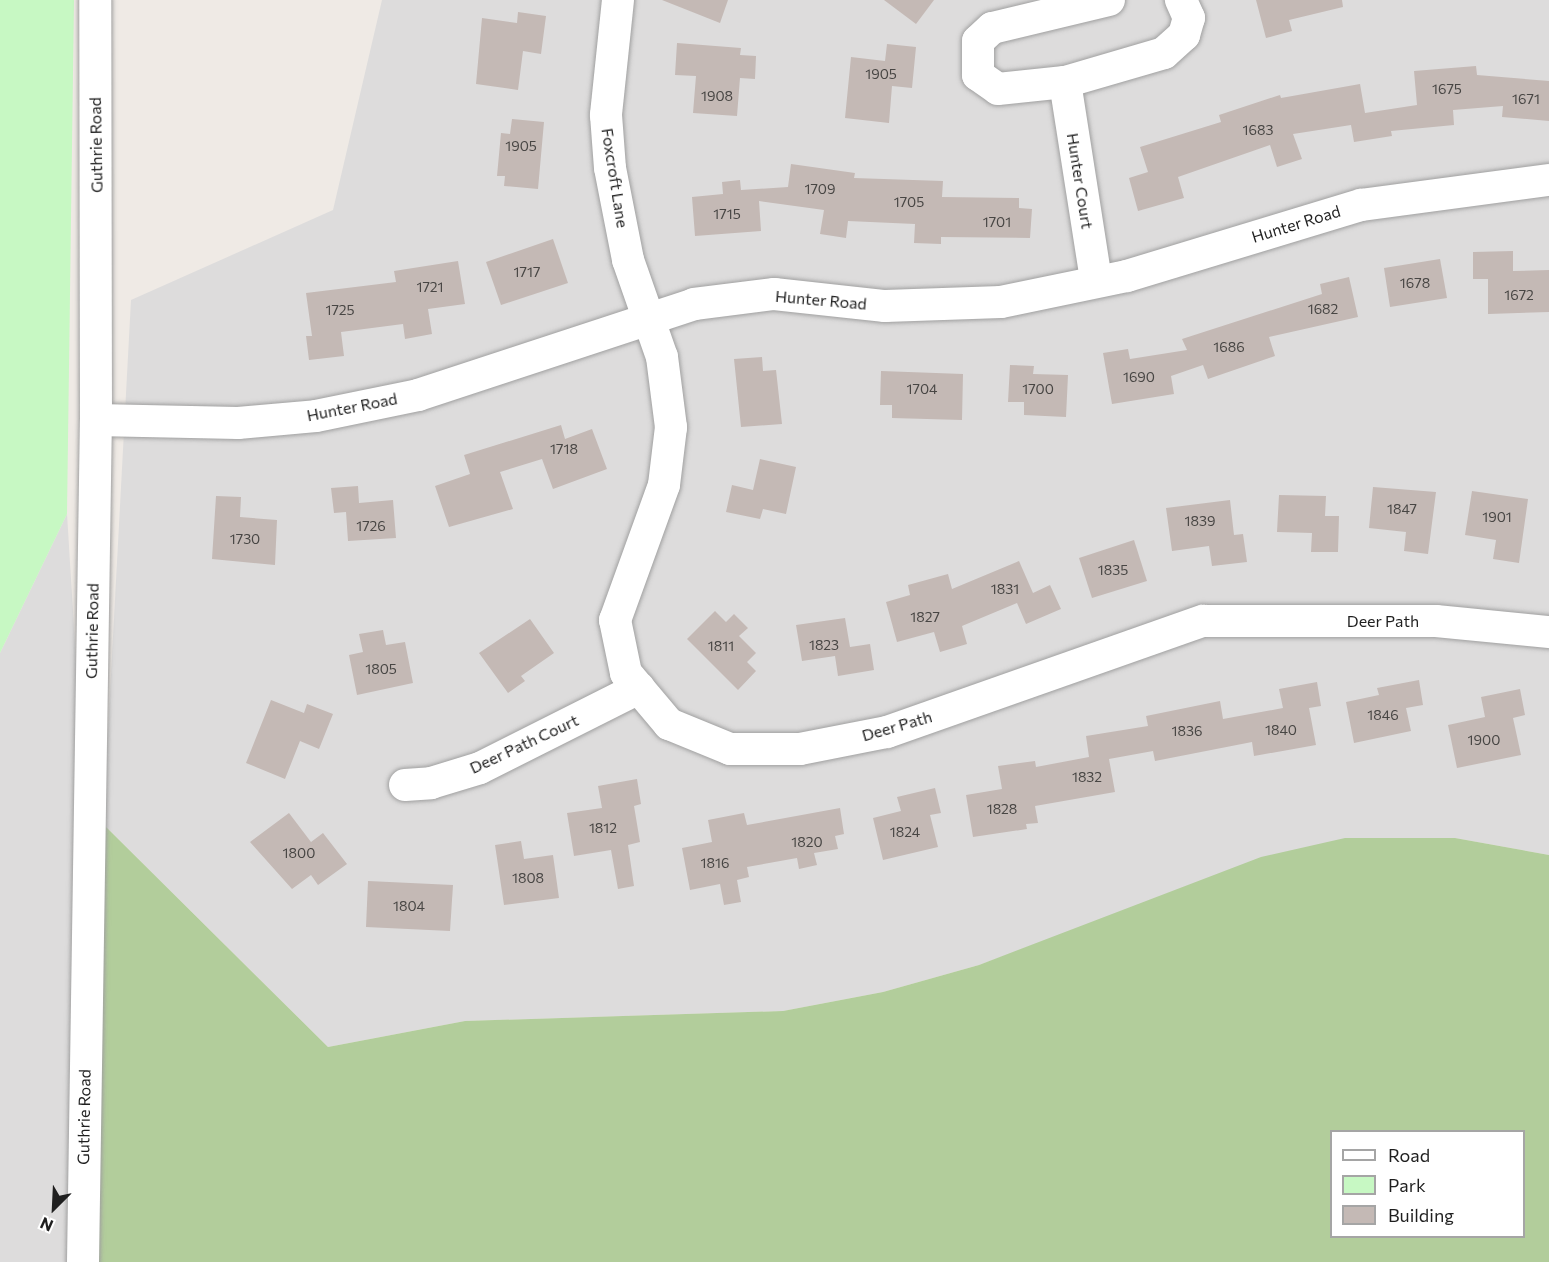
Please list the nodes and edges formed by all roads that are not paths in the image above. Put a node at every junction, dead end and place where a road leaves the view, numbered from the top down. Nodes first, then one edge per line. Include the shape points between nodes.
1 (95, 0) edge
2 (618, 0) edge
3 (1109, 0) edge
4 (1182, 0) edge
5 (1065, 82) junction
6 (1549, 180) edge
7 (1096, 281) junction
8 (650, 318) junction
9 (96, 420) junction
10 (1549, 632) edge
11 (639, 688) junction
12 (405, 785) dead end
13 (83, 1262) edge

1 - 9 street, Guthrie Road
2 - 8 street, Foxcroft Lane via 606,115 610,168 628,260
3 - 5 street via 992,28 978,41 978,75 998,89
4 - 5 street via 1189,18 1184,35 1164,53
5 - 7 street, Hunter Court
6 - 7 street, Hunter Road via 1361,205 1127,276
7 - 8 street, Hunter Road via 1001,302 885,306 774,294 694,304
8 - 9 street, Hunter Road via 568,349 418,395 316,416 238,423
8 - 11 street, Deer Path via 662,357 671,428 664,485 615,620 626,673
9 - 13 street, Guthrie Road
10 - 11 street, Deer Path via 1436,621 1203,621 887,732 800,748 730,749 669,724
11 - 12 street, Deer Path Court via 480,768 431,783

